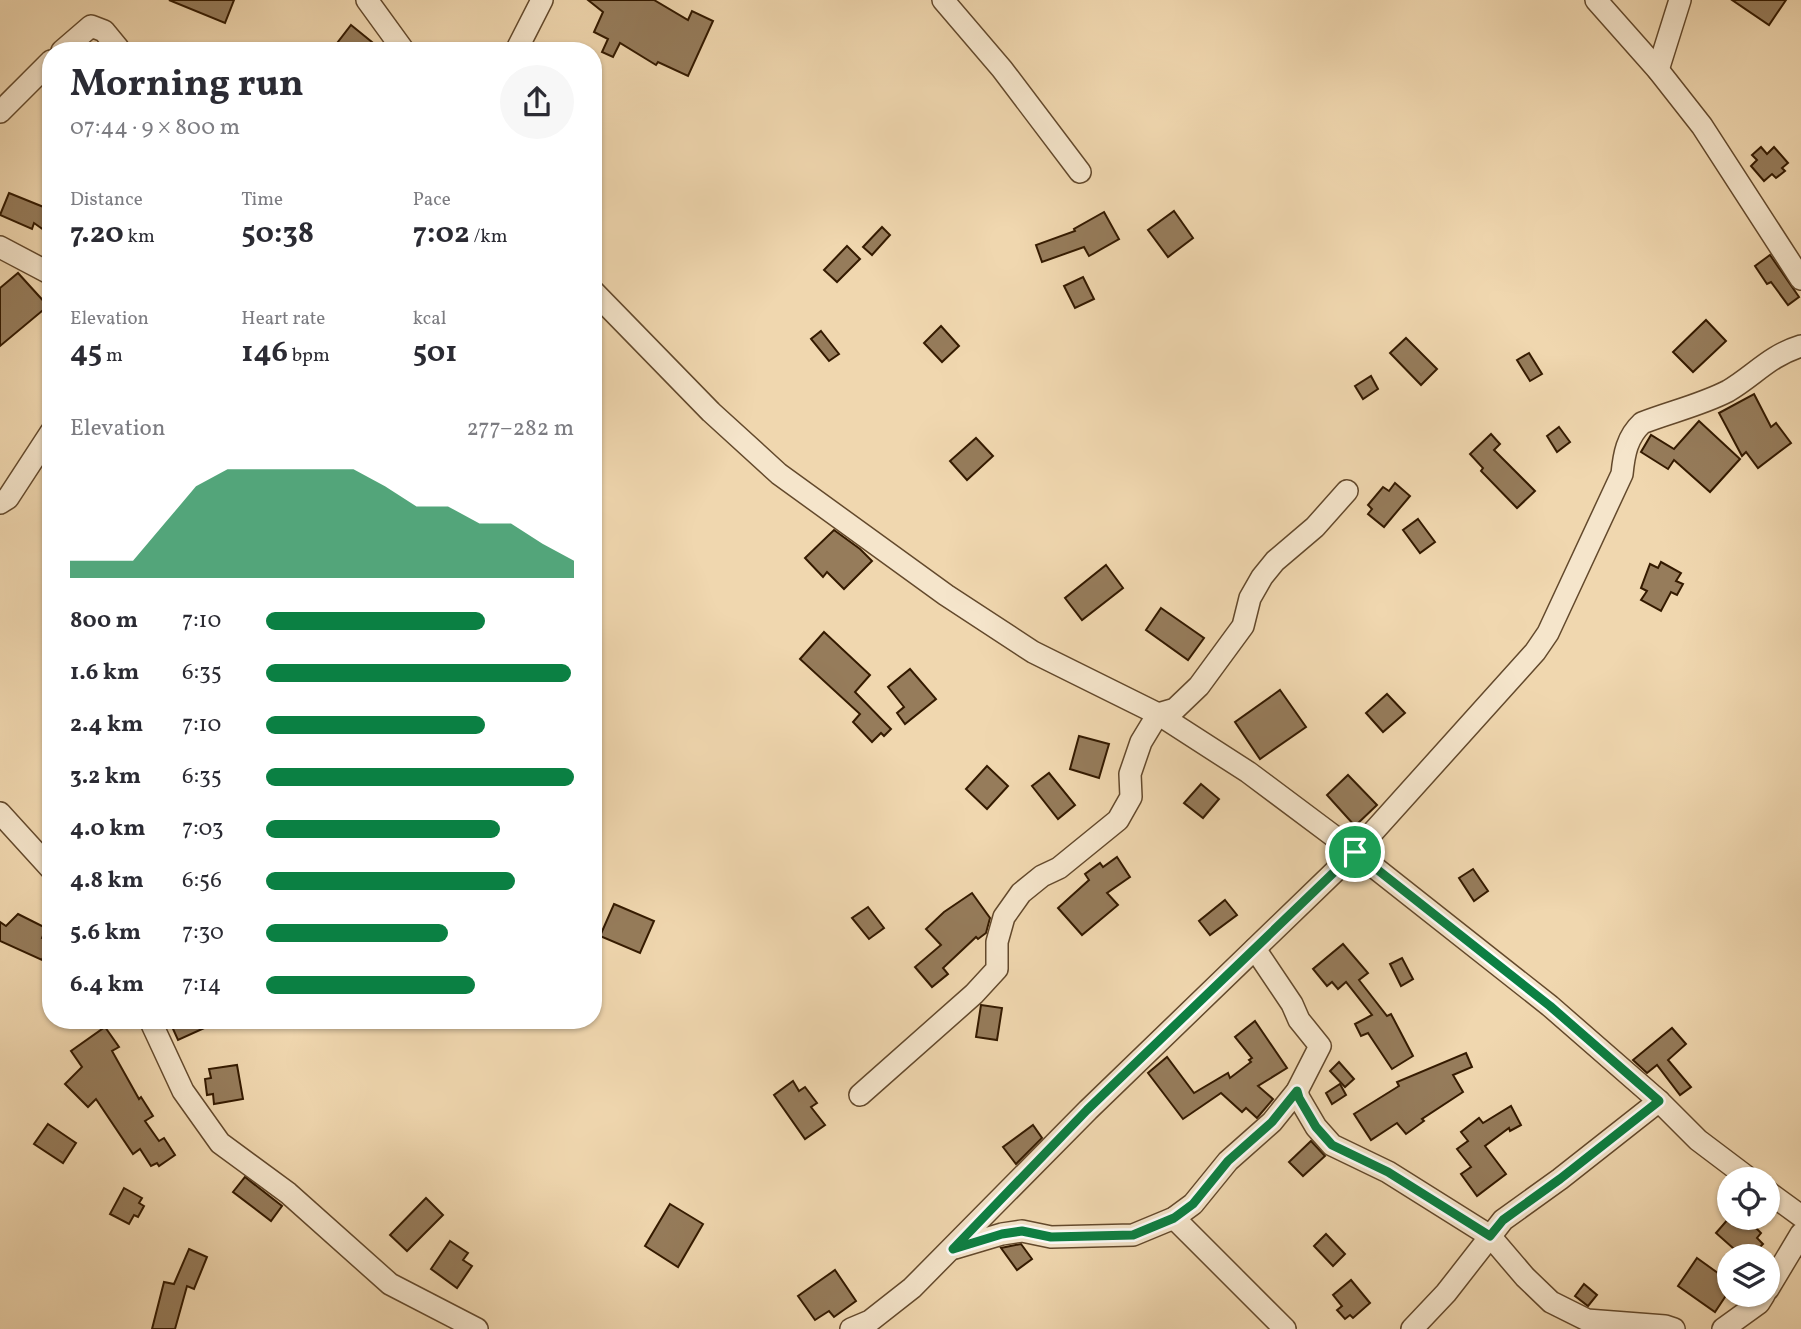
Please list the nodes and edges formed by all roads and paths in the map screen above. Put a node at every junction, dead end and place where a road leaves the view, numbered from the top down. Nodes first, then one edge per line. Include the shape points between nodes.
1 (367, 0) edge
2 (542, 0) edge
3 (943, 0) edge
4 (1596, 0) edge
5 (1680, 0) edge
6 (72, 42) edge
7 (113, 42) edge
8 (397, 42) edge
9 (521, 42) edge
10 (42, 69) edge
11 (1658, 70) junction
12 (0, 112) edge
13 (1080, 172) dead end
14 (0, 247) edge
15 (42, 269) edge
16 (1801, 279) edge
17 (602, 300) edge
18 (1801, 346) edge
19 (42, 446) edge
20 (1347, 491) dead end
21 (0, 503) edge
22 (1158, 714) junction
23 (0, 813) edge
24 (1355, 852) junction
25 (42, 859) edge
26 (1255, 949) junction
27 (154, 1029) edge
28 (1297, 1091) junction
29 (860, 1095) dead end
30 (1659, 1101) junction
31 (1734, 1167) edge
32 (1780, 1201) edge
33 (1801, 1216) edge
34 (1174, 1218) junction
35 (1801, 1234) edge
36 (1490, 1236) junction
37 (953, 1249) junction
38 (1780, 1270) edge
39 (1753, 1307) edge
40 (477, 1329) edge
41 (851, 1329) edge
42 (1285, 1329) edge
43 (1412, 1329) edge
44 (1674, 1329) edge
45 (1723, 1329) edge

1 - 8 street
2 - 9 street
3 - 13 street
4 - 11 street
5 - 11 street
6 - 7 street via 91,26 104,31
10 - 12 street
11 - 16 street via 1702,125
14 - 15 street
17 - 22 street via 779,474 1033,652
18 - 24 street via 1773,357 1727,391 1642,423 1633,431 1622,474 1548,633
19 - 21 street
20 - 22 street via 1262,577 1250,598 1243,626 1199,686 1175,709
22 - 24 street via 1248,772
22 - 29 street via 1142,742 1130,774 1131,797 1118,820 1021,893 1004,917 997,942 997,969
23 - 25 street
24 - 26 street
24 - 30 street via 1550,1006
26 - 28 street via 1320,1046
26 - 37 street via 1087,1110
27 - 40 street via 183,1091 220,1143 288,1194 390,1284
28 - 34 street via 1193,1204
28 - 36 street via 1316,1127 1332,1145 1388,1172
30 - 31 street
30 - 36 street via 1503,1220
32 - 33 street
34 - 37 street via 1133,1235 1051,1237 1022,1231
34 - 42 street
35 - 38 street
36 - 43 street
36 - 44 street via 1551,1302 1587,1320
37 - 41 street via 870,1321
39 - 45 street

